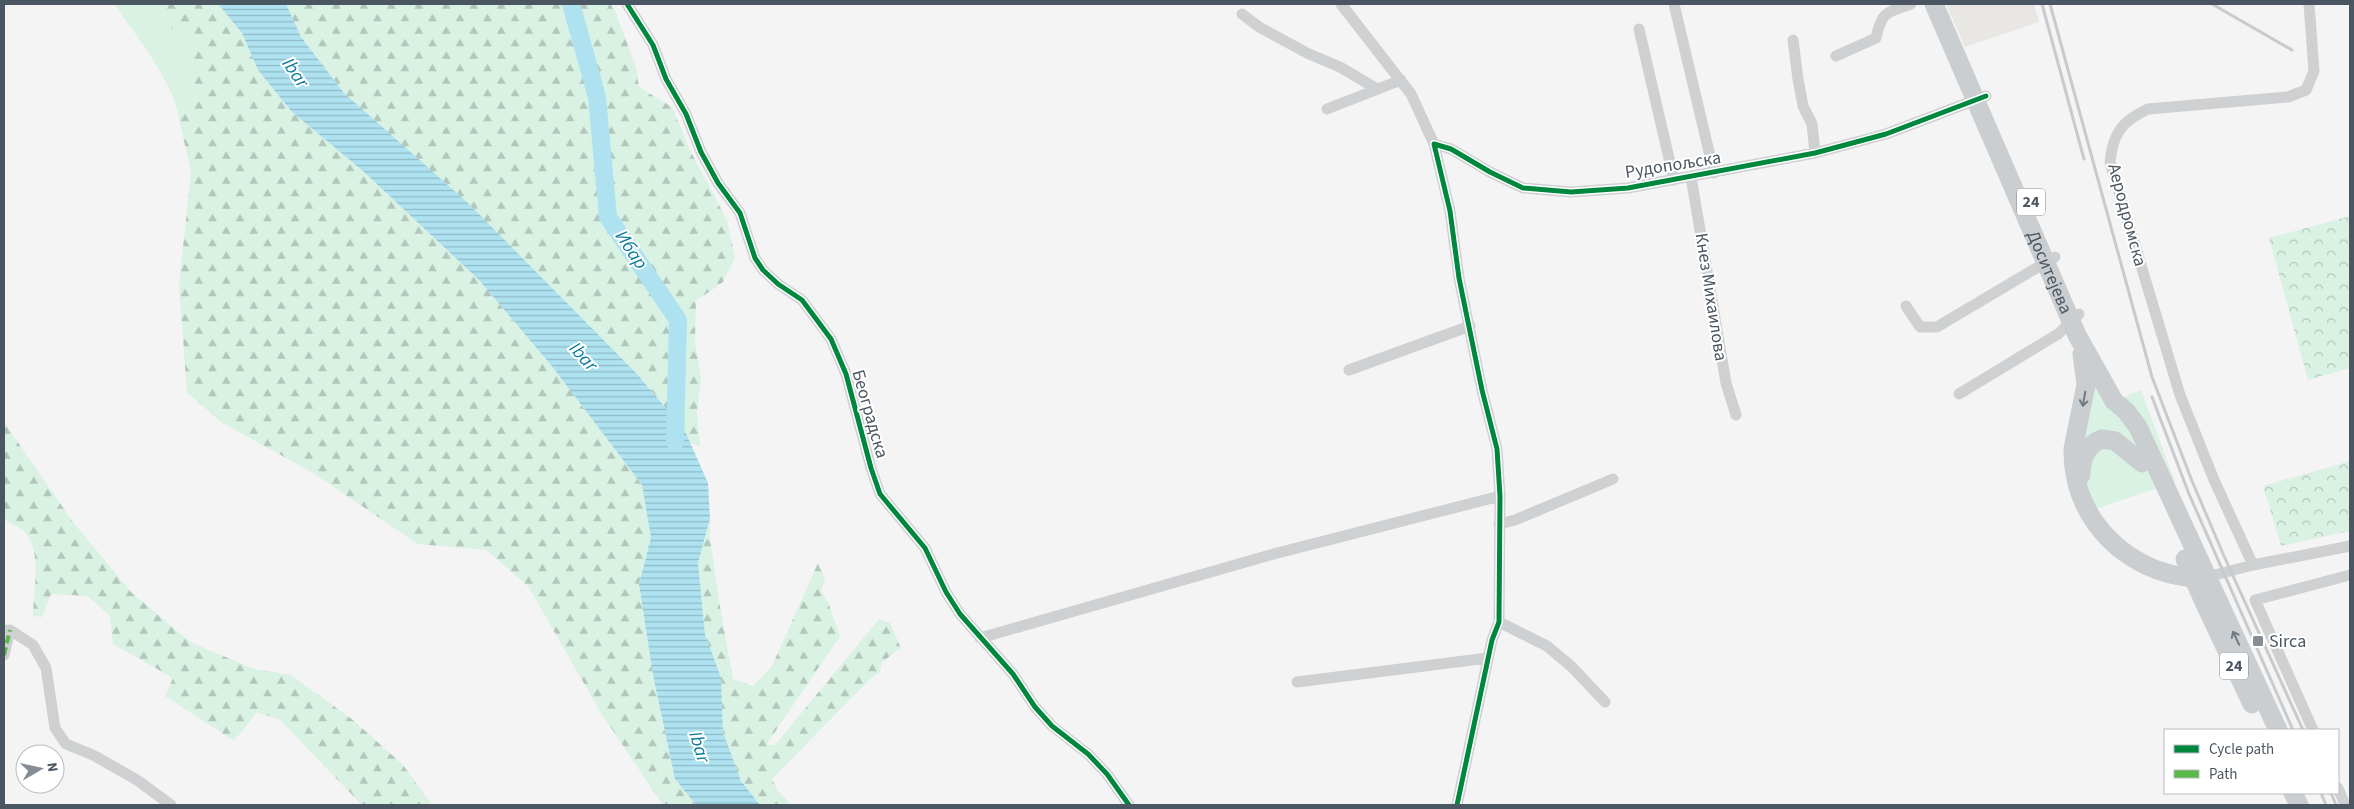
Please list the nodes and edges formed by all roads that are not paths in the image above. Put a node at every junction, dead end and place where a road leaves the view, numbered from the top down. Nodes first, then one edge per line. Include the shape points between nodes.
1 (627, 4) edge
2 (1341, 4) edge
3 (1674, 4) edge
4 (1911, 4) edge
5 (1934, 4) edge
6 (1946, 4) edge
7 (2309, 4) edge
8 (1242, 14) dead end
9 (1639, 29) dead end
10 (1793, 40) dead end
11 (1836, 56) dead end
12 (1401, 80) junction
13 (1377, 89) junction
14 (1980, 98) junction
15 (1327, 109) dead end
16 (1434, 144) junction
17 (1815, 153) junction
18 (1714, 173) junction
19 (1691, 177) junction
20 (1674, 180) junction
21 (2050, 259) junction
22 (1906, 306) dead end
23 (2076, 324) junction
24 (1470, 326) junction
25 (1349, 370) dead end
26 (1959, 394) dead end
27 (2114, 401) junction
28 (1736, 415) dead end
29 (2142, 463) junction
30 (1614, 479) dead end
31 (1500, 496) junction
32 (1499, 524) junction
33 (2104, 533) junction
34 (2350, 546) edge
35 (2253, 565) junction
36 (2350, 575) edge
37 (2207, 577) junction
38 (1499, 622) junction
39 (7, 630) edge
40 (980, 638) junction
41 (4, 655) edge
42 (1488, 658) junction
43 (1297, 682) dead end
44 (1605, 702) dead end
45 (2264, 729) edge
46 (2278, 729) edge
47 (2313, 729) edge
48 (2339, 790) edge
49 (171, 805) edge
50 (1129, 805) edge
51 (1457, 805) edge
52 (2345, 805) edge

1 - 40 street, Београдска via 652,45 701,152 740,213 755,258 778,284 802,300 831,339 846,374 880,494 925,548 951,600
2 - 12 street
3 - 18 street
4 - 11 street via 1881,18 1876,38
5 - 14 main road, Доситејева / 24
6 - 14 main road, Доситејева / 24
7 - 35 street, Аеродромска via 2314,71 2306,90 2288,97 2148,110 2130,117 2117,132 2110,162 2180,395
8 - 13 street via 1276,36
9 - 20 street
10 - 17 street via 1803,106 1812,124
12 - 13 street
12 - 16 street via 1417,104
13 - 15 street
14 - 17 street, Рудопољска via 1886,134
14 - 21 main road, Доситејева / 24
16 - 20 street, Рудопољска via 1451,149 1523,188 1571,192 1628,188
16 - 24 street via 1450,211 1459,278
17 - 18 street, Рудопољска
18 - 19 street, Рудопољска
19 - 20 street, Рудопољска
19 - 28 street, Кнез Михаилова via 1726,383
21 - 22 street via 1937,327 1920,327
21 - 23 main road, Доситејева / 24
23 - 26 street
23 - 27 main road, Доситејева / 24
23 -> 33 main road via 2086,385 2073,449 2075,476 2081,500
24 - 25 street
24 - 31 street via 1497,449
27 - 29 main road, Доситејева / 24
27 - 37 main road via 2138,427
29 - 33 main road via 2115,441 2102,439 2088,448 2082,462 2081,483 2084,497
29 - 45 main road, Доситејева / 24, bridge
30 - 32 street
31 - 32 street
31 - 40 street via 1270,555
32 - 38 street
33 - 37 main road via 2128,556 2153,568 2180,576
34 - 35 street
35 - 37 street
36 - 47 street via 2255,600
46 -> 37 main road
38 - 42 street
38 - 44 street via 1547,646
39 - 41 street
39 - 49 street via 32,645 46,668 55,728 66,744 137,780
40 - 50 street, Београдска via 1013,674 1035,707 1052,726 1088,754
42 - 43 street
42 - 51 street
48 - 52 street

